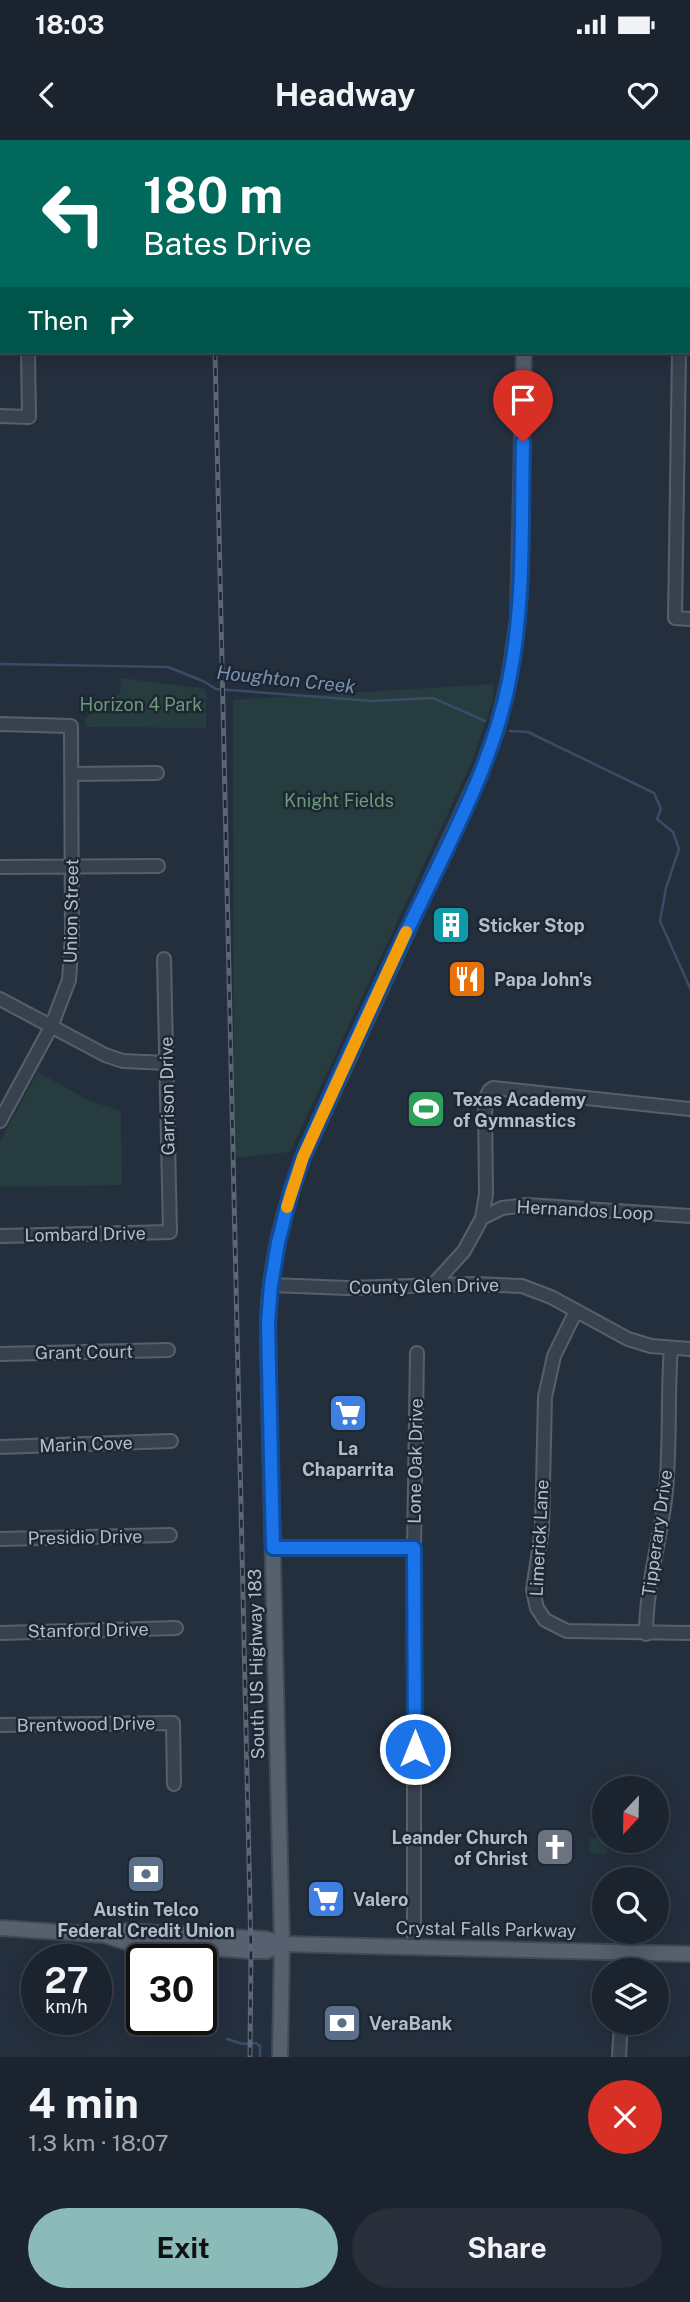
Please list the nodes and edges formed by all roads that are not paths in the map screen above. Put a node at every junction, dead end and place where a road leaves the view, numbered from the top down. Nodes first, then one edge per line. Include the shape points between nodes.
1 (28, 354) edge
2 (524, 354) edge
3 (679, 354) edge
4 (684, 374) edge
5 (0, 416) edge
6 (676, 501) junction
7 (690, 502) edge
8 (690, 618) edge
9 (0, 724) edge
10 (158, 773) dead end
11 (71, 774) junction
12 (158, 866) dead end
13 (0, 867) edge
14 (72, 867) junction
15 (164, 959) dead end
16 (0, 999) edge
17 (51, 1027) junction
18 (166, 1063) junction
19 (690, 1109) edge
20 (2, 1113) edge
21 (690, 1216) edge
22 (482, 1218) junction
23 (170, 1233) joint
24 (0, 1236) edge
25 (271, 1285) junction
26 (432, 1286) junction
27 (576, 1311) junction
28 (671, 1348) junction
29 (690, 1349) edge
30 (168, 1350) dead end
31 (417, 1353) dead end
32 (0, 1354) edge
33 (171, 1441) dead end
34 (0, 1447) edge
35 (170, 1535) dead end
36 (0, 1539) edge
37 (273, 1548) junction
38 (414, 1548) junction
39 (176, 1628) dead end
40 (0, 1633) edge
41 (690, 1633) edge
42 (646, 1634) junction
43 (0, 1725) edge
44 (174, 1784) dead end
45 (0, 1928) edge
46 (282, 1944) junction
47 (414, 1947) junction
48 (623, 1952) junction
49 (690, 1954) edge
50 (623, 1958) edge
51 (620, 2035) edge
52 (280, 2057) edge
53 (619, 2057) edge

1 - 5 street via 29,417
2 - 25 main road, South US Highway 183 via 518,619 497,729 303,1157
3 - 4 street
4 - 6 street
6 - 7 street
6 - 8 street via 675,618
9 - 11 street, Union Street via 71,726
10 - 11 street
11 - 14 street, Union Street
12 - 14 street
13 - 14 street
14 - 17 street, Union Street via 72,961
15 - 18 street, Garrison Drive
16 - 17 street
17 - 18 street via 105,1055 131,1062
17 - 20 street, Union Street
18 - 23 street, Garrison Drive
19 - 22 street via 493,1088 485,1100
21 - 22 street, Hernandos Loop via 527,1205 502,1208
22 - 26 street via 464,1251
23 - 24 street, Lombard Drive
25 - 26 street, County Glen Drive
25 - 37 main road, South US Highway 183
26 - 27 street, County Glen Drive via 522,1286
27 - 28 street, County Glen Drive via 628,1339
27 - 42 street, Limerick Lane via 554,1356 545,1397 542,1529 534,1599 545,1620 567,1631
28 - 29 street, County Glen Drive
28 - 42 street, Tipperary Drive via 665,1500 648,1591
30 - 32 street, Grant Court
31 - 38 street, Lone Oak Drive
33 - 34 street, Marin Cove
35 - 36 street, Presidio Drive
37 - 38 street
37 - 46 main road, South US Highway 183
38 - 47 street, Lone Oak Drive
39 - 40 street, Stanford Drive
41 - 42 street, Limerick Lane
43 - 44 street, Brentwood Drive via 173,1723
45 - 46 main road, Crystal Falls Parkway via 105,1935 126,1931 266,1939
46 - 47 main road, Crystal Falls Parkway
46 - 52 main road, South US Highway 183
47 - 48 main road, Crystal Falls Parkway
48 - 49 main road, Crystal Falls Parkway
48 - 50 street
51 - 53 street

